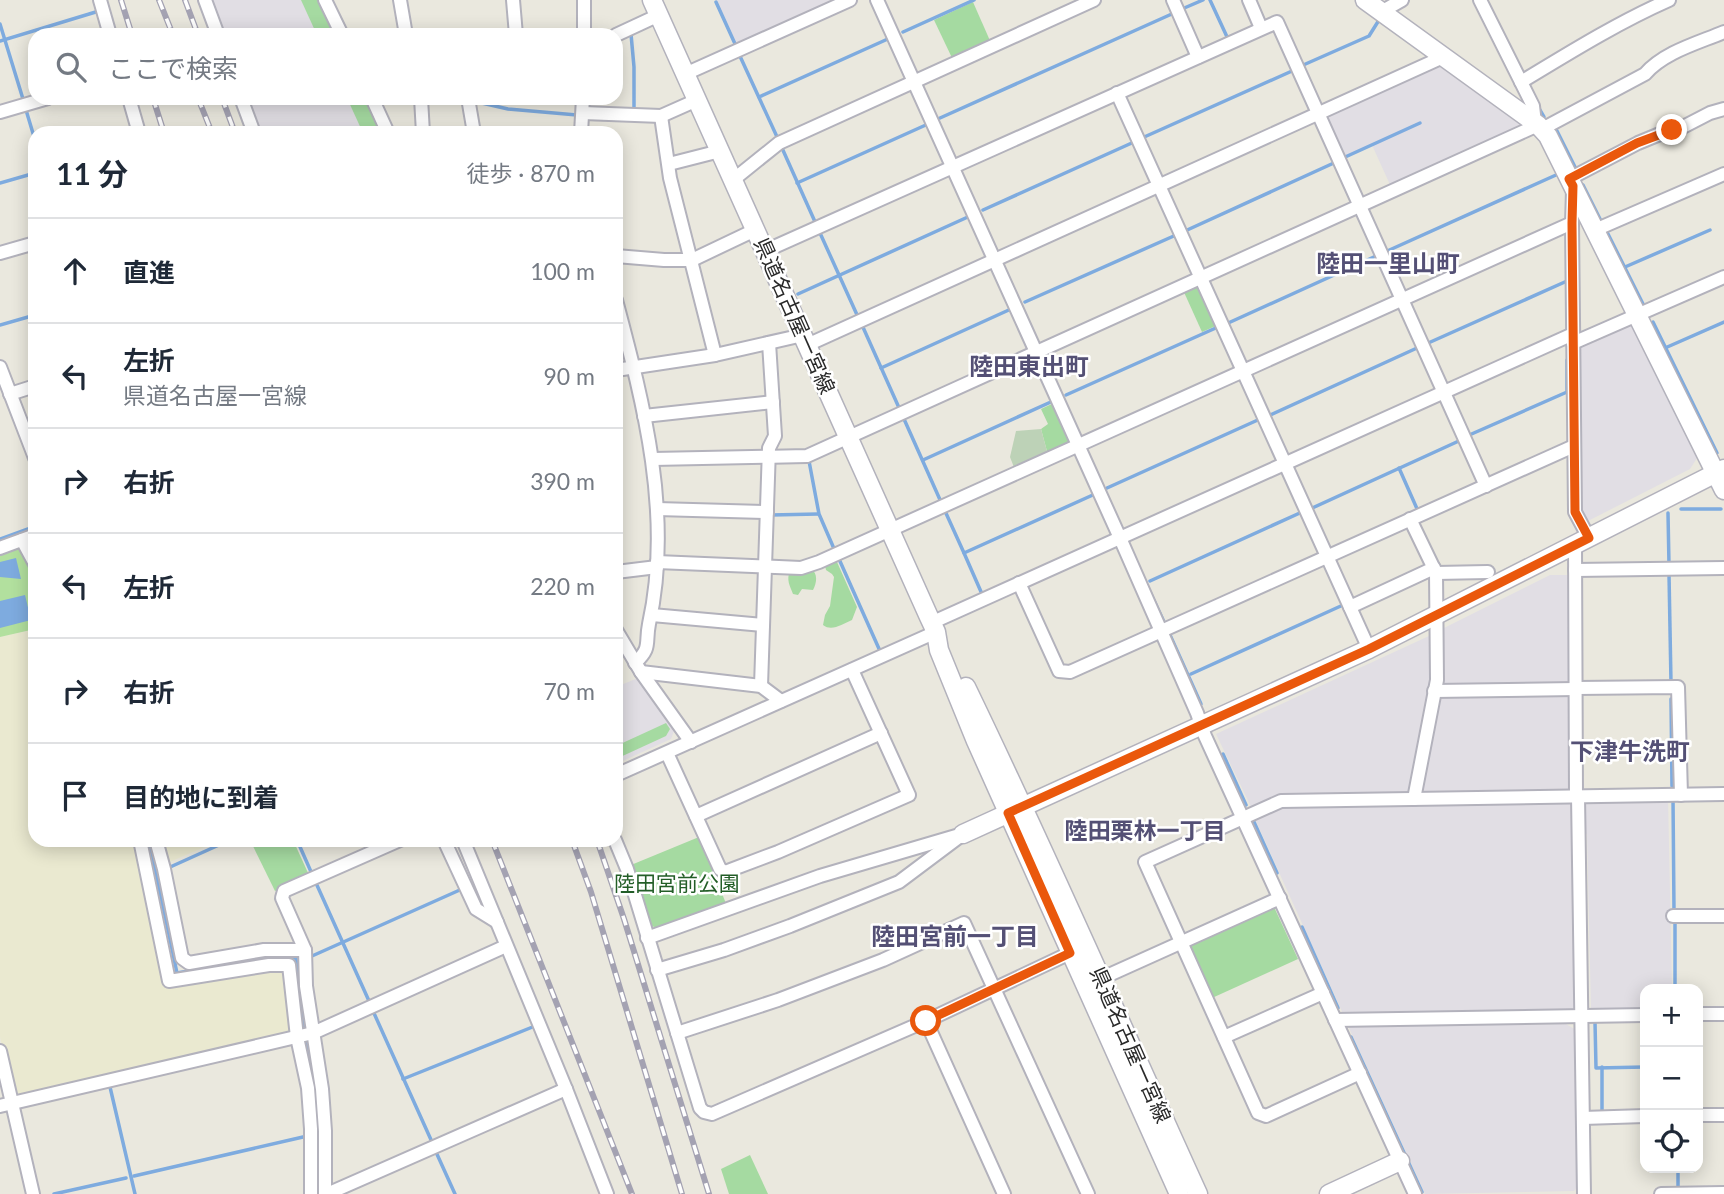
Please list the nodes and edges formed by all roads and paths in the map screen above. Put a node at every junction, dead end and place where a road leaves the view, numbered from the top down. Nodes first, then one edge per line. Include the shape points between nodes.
1 (100, 0) edge
2 (205, 0) edge
3 (326, 0) edge
4 (400, 0) edge
5 (513, 0) edge
6 (584, 0) edge
7 (850, 0) edge
8 (877, 0) edge
9 (1094, 0) edge
10 (1173, 0) edge
11 (1249, 0) edge
12 (1365, 0) edge
13 (1402, 0) edge
14 (1480, 0) edge
15 (1669, 0) edge
16 (655, 8) edge
17 (1381, 12) junction
18 (108, 28) edge
19 (215, 28) edge
20 (339, 28) edge
21 (405, 28) edge
22 (515, 28) edge
23 (584, 28) edge
24 (1261, 28) junction
25 (623, 30) edge
26 (1724, 32) edge
27 (1198, 57) junction
28 (1443, 57) junction
29 (685, 74) junction
30 (914, 82) junction
31 (1521, 82) junction
32 (1117, 93) junction
33 (697, 100) junction
34 (28, 104) edge
35 (131, 105) edge
36 (244, 105) edge
37 (375, 105) edge
38 (421, 105) edge
39 (469, 105) edge
40 (583, 105) edge
41 (1724, 109) edge
42 (0, 112) edge
43 (583, 113) junction
44 (1318, 114) junction
45 (661, 116) junction
46 (137, 126) edge
47 (251, 126) edge
48 (385, 126) edge
49 (423, 126) edge
50 (473, 126) edge
51 (582, 126) edge
52 (1538, 126) junction
53 (720, 151) junction
54 (669, 164) junction
55 (952, 167) junction
56 (1724, 174) edge
57 (733, 180) junction
58 (1571, 183) junction
59 (1159, 186) junction
60 (1360, 206) junction
61 (1572, 223) junction
62 (755, 229) junction
63 (1595, 230) junction
64 (28, 245) edge
65 (765, 251) junction
66 (0, 253) edge
67 (623, 257) edge
68 (692, 260) junction
69 (994, 260) junction
70 (1724, 277) edge
71 (1201, 278) junction
72 (1402, 299) junction
73 (1637, 315) junction
74 (623, 326) edge
75 (1573, 338) junction
76 (805, 340) junction
77 (769, 343) junction
78 (1036, 353) junction
79 (715, 355) junction
80 (0, 367) edge
81 (634, 367) junction
82 (623, 369) edge
83 (1243, 371) junction
84 (28, 388) edge
85 (1444, 392) junction
86 (10, 394) junction
87 (773, 402) junction
88 (644, 416) junction
89 (849, 438) junction
90 (28, 440) edge
91 (1078, 445) junction
92 (1574, 446) junction
93 (768, 457) junction
94 (653, 459) junction
95 (1285, 464) junction
96 (1720, 471) edge
97 (1486, 486) junction
98 (1724, 490) edge
99 (657, 509) junction
100 (767, 512) junction
101 (1410, 519) junction
102 (890, 530) junction
103 (28, 538) edge
104 (1120, 538) junction
105 (1582, 542) junction
106 (0, 548) edge
107 (1327, 556) junction
108 (657, 564) junction
109 (765, 567) junction
110 (1724, 568) edge
111 (1575, 570) junction
112 (623, 571) edge
113 (1435, 571) junction
114 (1488, 572) dead end
115 (1019, 583) junction
116 (1350, 607) junction
117 (652, 615) junction
118 (1436, 615) junction
119 (763, 625) junction
120 (934, 627) junction
121 (1161, 632) junction
122 (623, 642) edge
123 (1369, 649) junction
124 (638, 668) junction
125 (852, 670) junction
126 (761, 687) junction
127 (1576, 689) junction
128 (1434, 691) junction
129 (781, 701) junction
130 (1200, 725) junction
131 (881, 733) junction
132 (691, 742) junction
133 (667, 753) junction
134 (623, 772) edge
135 (1724, 794) edge
136 (1681, 795) junction
137 (1577, 796) junction
138 (1414, 799) junction
139 (1016, 809) junction
140 (695, 816) junction
141 (1243, 819) junction
142 (963, 834) junction
143 (141, 847) edge
144 (158, 847) edge
145 (384, 847) edge
146 (447, 847) edge
147 (466, 847) edge
148 (618, 847) edge
149 (1280, 898) junction
150 (1673, 916) dead end
151 (1724, 916) edge
152 (497, 922) junction
153 (647, 937) junction
154 (1181, 942) junction
155 (506, 946) junction
156 (305, 950) junction
157 (1070, 953) junction
158 (657, 970) junction
159 (1100, 979) junction
160 (993, 989) junction
161 (1323, 993) junction
162 (1703, 1014) edge
163 (1724, 1014) edge
164 (1582, 1015) junction
165 (1640, 1015) edge
166 (1335, 1020) junction
167 (926, 1021) junction
168 (677, 1033) junction
169 (305, 1035) junction
170 (1224, 1037) junction
171 (0, 1051) edge
172 (1360, 1073) junction
173 (566, 1089) junction
174 (6, 1105) edge
175 (1703, 1115) edge
176 (1724, 1115) edge
177 (1640, 1116) edge
178 (1583, 1118) junction
179 (1400, 1161) junction
180 (1724, 1193) edge
181 (33, 1194) edge
182 (311, 1194) edge
183 (326, 1194) edge
184 (607, 1194) edge
185 (1004, 1194) edge
186 (1088, 1194) edge
187 (1179, 1194) edge
188 (1198, 1194) edge
189 (1329, 1194) edge
190 (1415, 1194) edge
191 (1584, 1194) edge
192 (1661, 1194) edge

1 - 18 street
2 - 19 street
3 - 20 street
4 - 21 street
5 - 22 street
6 - 23 street
7 - 29 street
8 - 30 street
9 - 30 street
10 - 27 street
11 - 24 street
12 - 17 main road
13 - 17 street
14 - 31 street
15 - 31 street
16 - 25 street
16 - 29 main road, 県道名古屋一宮線
17 - 28 main road
24 - 27 street
24 - 44 street via 1276,22
26 - 52 street
27 - 32 street
28 - 44 street
28 - 52 main road
29 - 33 main road, 県道名古屋一宮線
30 - 55 street
30 - 57 street via 779,143
31 - 52 street
32 - 55 street
32 - 59 street
33 - 45 street
33 - 53 main road, 県道名古屋一宮線
34 - 42 street
35 - 46 street
36 - 47 street
37 - 48 street
38 - 49 street
39 - 50 street
40 - 43 street
41 - 58 street via 1637,143
43 - 45 street
43 - 51 street
44 - 59 street
44 - 60 street
45 - 54 street
52 - 58 main road via 1548,136
52 - 60 street
53 - 54 street
53 - 57 main road, 県道名古屋一宮線
54 - 68 street
55 - 65 street
55 - 69 street
56 - 63 street
57 - 62 main road, 県道名古屋一宮線
58 - 61 street
58 - 63 main road
59 - 69 street
59 - 71 street
60 - 71 street
60 - 72 street
61 - 72 street
61 - 75 street
62 - 65 main road, 県道名古屋一宮線
62 - 68 street
63 - 73 main road
64 - 66 street
65 - 76 main road, 県道名古屋一宮線
67 - 68 street
68 - 79 street
69 - 76 street
69 - 78 street
70 - 73 street
71 - 78 street
71 - 83 street
72 - 83 street
72 - 85 street
73 - 75 street
73 - 96 main road
74 - 81 street
75 - 85 street
75 - 92 street
76 - 77 street
76 - 89 main road, 県道名古屋一宮線
77 - 79 street
77 - 87 street
78 - 89 street
78 - 91 street
79 - 81 street
80 - 86 street
81 - 82 street
81 - 88 street
83 - 91 street
83 - 95 street
84 - 86 street
85 - 95 street
85 - 97 street
86 - 90 street
87 - 88 street
87 - 93 street via 775,436
88 - 94 street
89 - 93 street via 807,456
89 - 102 main road, 県道名古屋一宮線
91 - 102 street
91 - 104 street
92 - 97 street
92 - 105 street via 1575,512
93 - 94 street
93 - 100 street
94 - 99 street
95 - 104 street
95 - 107 street
96 - 98 main road
96 - 105 main road
97 - 101 street
99 - 100 street
99 - 108 street
100 - 109 street
101 - 107 street
101 - 113 street
102 - 109 street via 802,568
102 - 120 main road, 県道名古屋一宮線
103 - 106 street
104 - 115 street
104 - 121 street
105 - 111 street
105 - 118 main road
107 - 116 street
107 - 121 street
108 - 109 street
108 - 112 street
108 - 117 street
109 - 119 street
110 - 111 street
111 - 127 street
113 - 114 street
113 - 116 street
113 - 118 street
115 - 120 street
115 - 121 street via 1059,671 1070,672
116 - 123 street
117 - 119 street
117 - 124 street via 646,653
118 - 123 main road
118 - 128 street
119 - 126 street
120 - 125 street
120 - 139 main road, 県道名古屋一宮線 via 976,741
121 - 130 street
122 - 124 street
123 - 130 main road
124 - 126 street
124 - 132 street
125 - 129 street
125 - 131 street
126 - 129 street
127 - 128 street
127 - 136 street via 1678,687
127 - 137 street
128 - 138 street
129 - 132 street
130 - 139 main road
130 - 141 street
131 - 140 street
131 - 140 street via 909,795 725,872
132 - 133 street
133 - 134 street
133 - 140 street
135 - 136 street
136 - 137 street
137 - 138 street
137 - 164 street
138 - 141 street via 1281,801
139 - 142 main road
139 - 157 main road, 県道名古屋一宮線
139 - 159 main road, 県道名古屋一宮線
141 - 149 street
141 - 154 street via 1145,862
142 - 153 street via 820,876
142 - 158 street via 899,882 777,931
143 - 169 street via 169,981 289,965
144 - 156 street via 182,958 189,962 264,950
145 - 156 street via 284,891 282,898
146 - 152 street via 476,909
147 - 152 street
148 - 153 street
149 - 154 street
149 - 161 street
150 - 151 street
152 - 155 street
153 - 158 street
154 - 159 street
154 - 170 street
155 - 169 street
155 - 173 street
156 - 169 street
157 - 160 street
157 - 187 main road, 県道名古屋一宮線
158 - 168 street
159 - 188 main road, 県道名古屋一宮線
160 - 167 street
160 - 168 street via 964,923 883,960
160 - 186 street
161 - 166 street
161 - 170 street
162 - 163 street
164 - 165 street
164 - 166 street
164 - 178 street
166 - 172 street
167 - 168 street via 712,1114 700,1108
167 - 185 street
169 - 174 street
169 - 182 street
169 - 183 street via 323,1100
170 - 172 street via 1258,1113 1266,1116
171 - 174 street
172 - 179 street
173 - 183 street
173 - 184 street
174 - 181 street
175 - 176 street
177 - 178 street
178 - 191 street
179 - 189 main road
179 - 190 street
180 - 192 street

